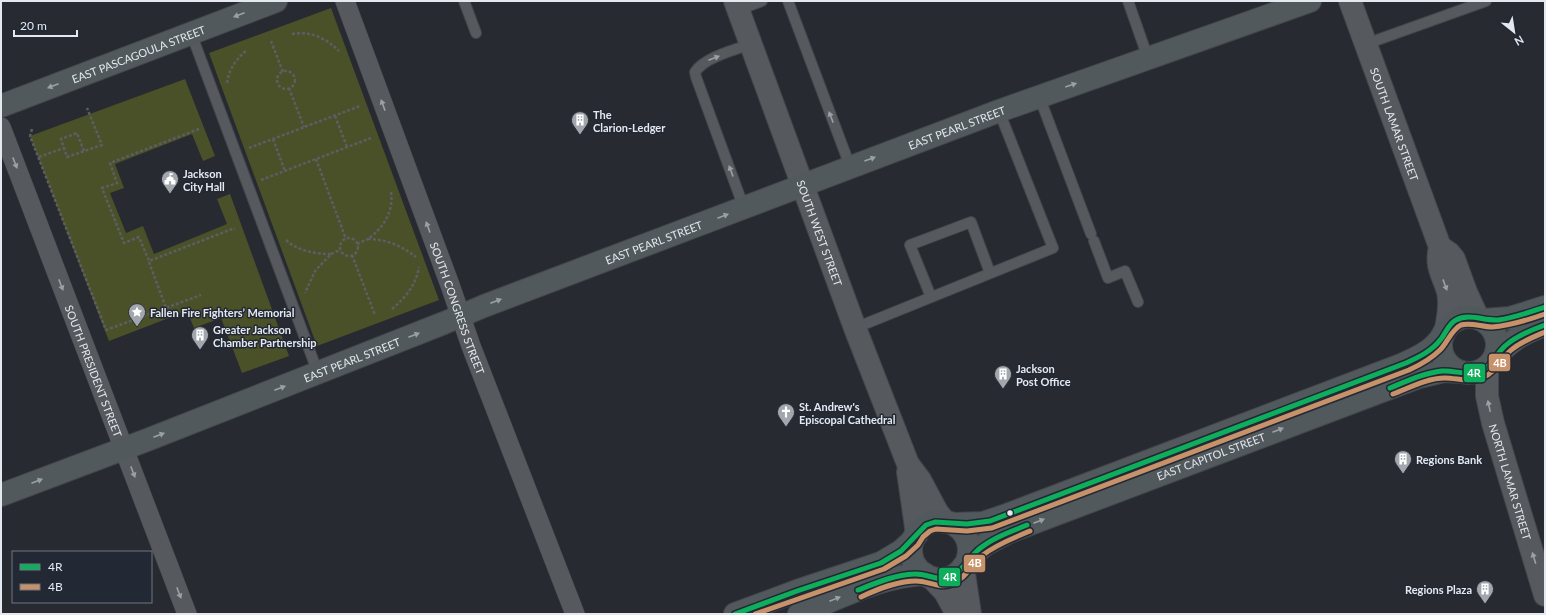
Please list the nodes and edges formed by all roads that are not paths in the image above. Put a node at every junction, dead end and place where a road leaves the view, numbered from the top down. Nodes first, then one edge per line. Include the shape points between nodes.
1 (276, 1) edge
2 (344, 1) edge
3 (464, 1) edge
4 (762, 1) edge
5 (788, 1) edge
6 (1128, 1) edge
7 (1310, 1) edge
8 (1350, 1) edge
9 (1486, 1) edge
10 (736, 6) edge
11 (191, 33) junction
12 (476, 33) dead end
13 (751, 44) junction
14 (1366, 44) junction
15 (1148, 58) junction
16 (1039, 96) junction
17 (1, 106) edge
18 (999, 111) junction
19 (1, 127) edge
20 (850, 166) junction
21 (802, 184) junction
22 (744, 208) junction
23 (1440, 247) junction
24 (990, 273) junction
25 (931, 297) junction
26 (1138, 302) dead end
27 (1545, 307) edge
28 (460, 316) junction
29 (1481, 319) junction
30 (1545, 325) edge
31 (855, 328) junction
32 (1444, 332) junction
33 (1490, 364) junction
34 (1461, 372) junction
35 (318, 373) junction
36 (124, 448) junction
37 (908, 464) junction
38 (1, 495) edge
39 (950, 523) junction
40 (915, 537) junction
41 (966, 563) junction
42 (928, 576) junction
43 (1545, 595) edge
44 (187, 614) edge
45 (575, 614) edge
46 (735, 614) edge
47 (799, 614) edge
48 (957, 614) edge
49 (970, 614) edge

1 -> 11 main road, EAST PASCAGOULA STREET
28 -> 2 street, SOUTH CONGRESS STREET
3 - 12 lane
4 - 10 lane
20 -> 5 lane
6 - 15 lane
7 - 15 main road, EAST PEARL STREET
8 - 14 street, SOUTH LAMAR STREET
9 - 14 lane
10 - 13 street, SOUTH WEST STREET
11 -> 17 main road, EAST PASCAGOULA STREET
11 - 35 lane
13 - 21 street, SOUTH WEST STREET
22 -> 13 lane via 695,72 699,65
14 - 23 street, SOUTH LAMAR STREET
16 -> 15 main road, EAST PEARL STREET
16 - 18 main road, EAST PEARL STREET
16 - 26 lane via 1108,278 1125,271
20 -> 18 main road, EAST PEARL STREET
18 - 24 lane via 1053,248
19 -> 36 street, SOUTH PRESIDENT STREET
20 - 21 main road, EAST PEARL STREET
21 - 22 main road, EAST PEARL STREET
21 - 31 street, SOUTH WEST STREET
28 -> 22 main road, EAST PEARL STREET
23 - 29 street, SOUTH LAMAR STREET via 1449,252 1454,259 1466,292
23 -> 32 street, SOUTH LAMAR STREET via 1438,266 1448,293 1449,304
24 - 25 lane
24 - 25 lane via 970,222 910,245
25 - 31 lane
27 - 29 main road via 1510,318
35 -> 28 main road, EAST PEARL STREET
28 - 45 street, SOUTH CONGRESS STREET
29 - 32 main road via 1469,317 1455,320
29 - 33 main road via 1491,326 1497,340 1496,353
30 - 33 main road via 1513,340 1500,350
31 - 37 street, SOUTH WEST STREET
32 - 34 main road via 1442,354 1453,368
32 - 39 main road, EAST CAPITOL STREET via 1438,342 1423,355 1401,365 1004,516 983,523
33 - 34 main road via 1479,372
43 -> 33 street, NORTH LAMAR STREET via 1493,423 1487,396
41 -> 34 main road, EAST CAPITOL STREET via 986,544 1010,532 1419,377 1444,371
36 -> 35 main road, EAST PEARL STREET
38 -> 36 main road, EAST PEARL STREET
36 -> 44 street, SOUTH PRESIDENT STREET
37 - 39 street, SOUTH WEST STREET via 934,507
37 - 40 street, SOUTH WEST STREET via 909,486 916,516
39 - 40 main road via 936,522 926,525
39 - 41 main road via 962,532 967,540 969,549
40 - 42 main road via 911,550 913,560 917,568
40 - 46 main road via 892,558 881,564
41 - 42 main road via 950,577 941,579
41 - 49 street
47 -> 42 main road via 886,580 908,575
42 - 48 street via 945,592

